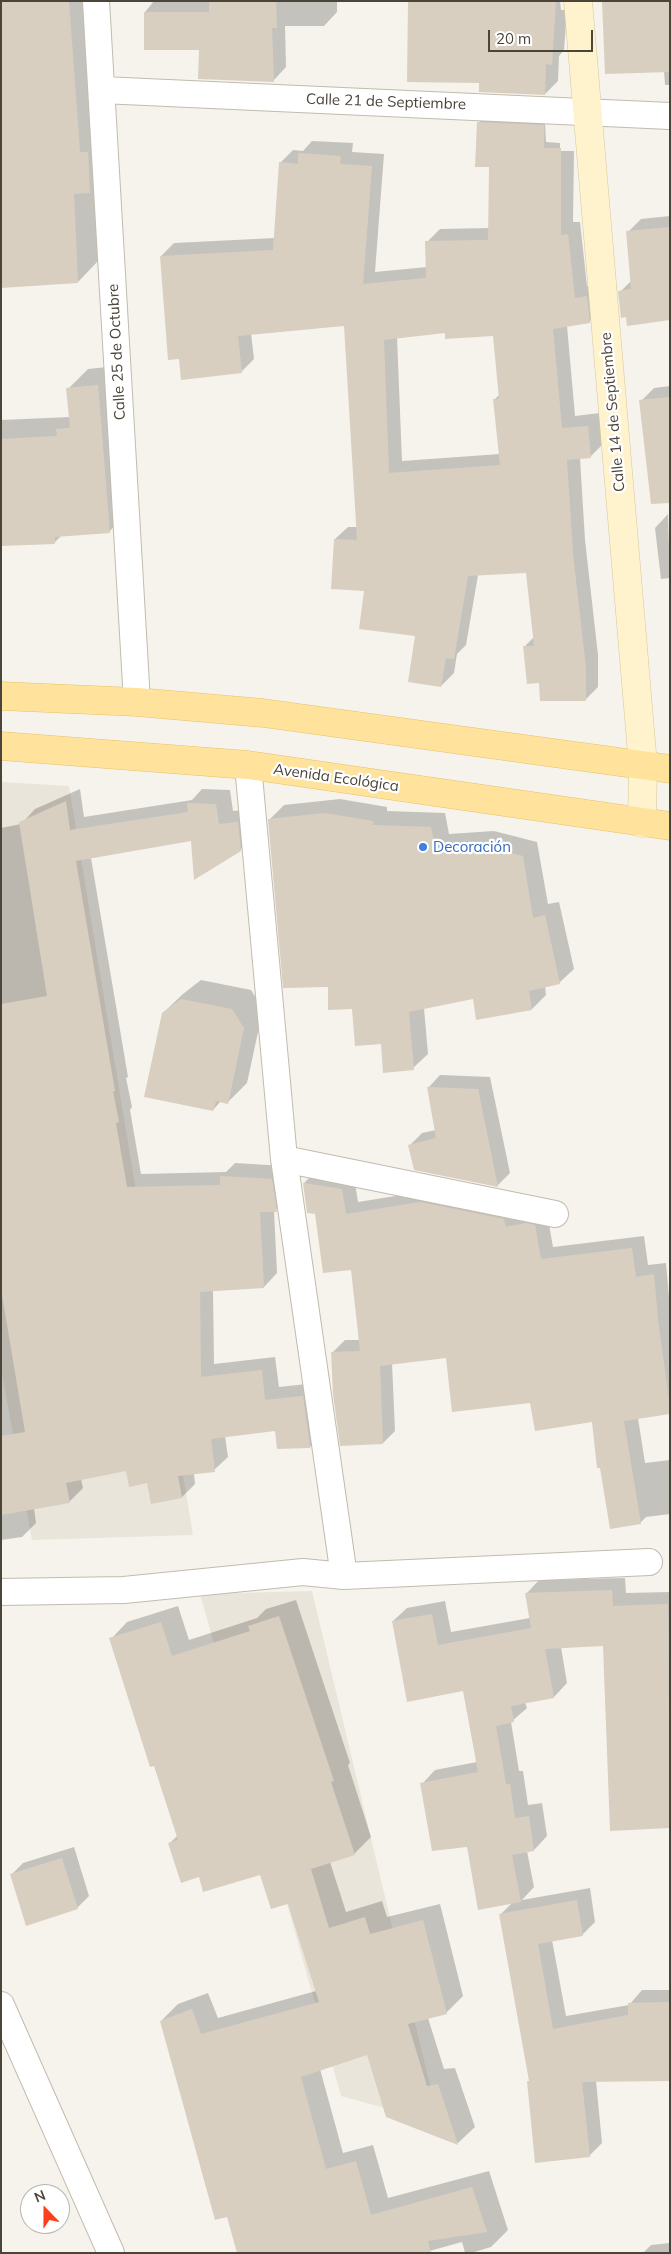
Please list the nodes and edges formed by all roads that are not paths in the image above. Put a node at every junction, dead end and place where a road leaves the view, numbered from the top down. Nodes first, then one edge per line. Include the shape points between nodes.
1 (96, 1) edge
2 (578, 1) edge
3 (102, 90) junction
4 (587, 111) junction
5 (670, 116) edge
6 (1, 696) edge
7 (137, 702) junction
8 (1, 746) edge
9 (248, 765) junction
10 (643, 765) junction
11 (670, 769) edge
12 (642, 823) junction
13 (670, 826) edge
14 (284, 1159) junction
15 (555, 1214) dead end
16 (649, 1562) dead end
17 (344, 1576) junction
18 (1, 1592) edge
19 (1, 2005) edge
20 (111, 2253) edge

1 - 3 street, Calle 25 de Octubre
2 - 4 street, Calle 14 de Septiembre
3 - 4 street, Calle 21 de Septiembre
3 - 7 street, Calle 25 de Octubre
4 - 5 street, Calle 21 de Septiembre
4 - 10 street, Calle 14 de Septiembre
6 - 7 main road
7 - 10 main road via 263,713
8 - 9 main road, Avenida Ecológica
9 - 12 main road, Avenida Ecológica
9 - 14 street
10 - 11 main road
10 - 12 street, Calle 14 de Septiembre
12 - 13 main road, Avenida Ecológica
14 - 15 street
14 - 17 street
16 - 17 street
17 - 18 street via 304,1572 124,1590
19 - 20 street

